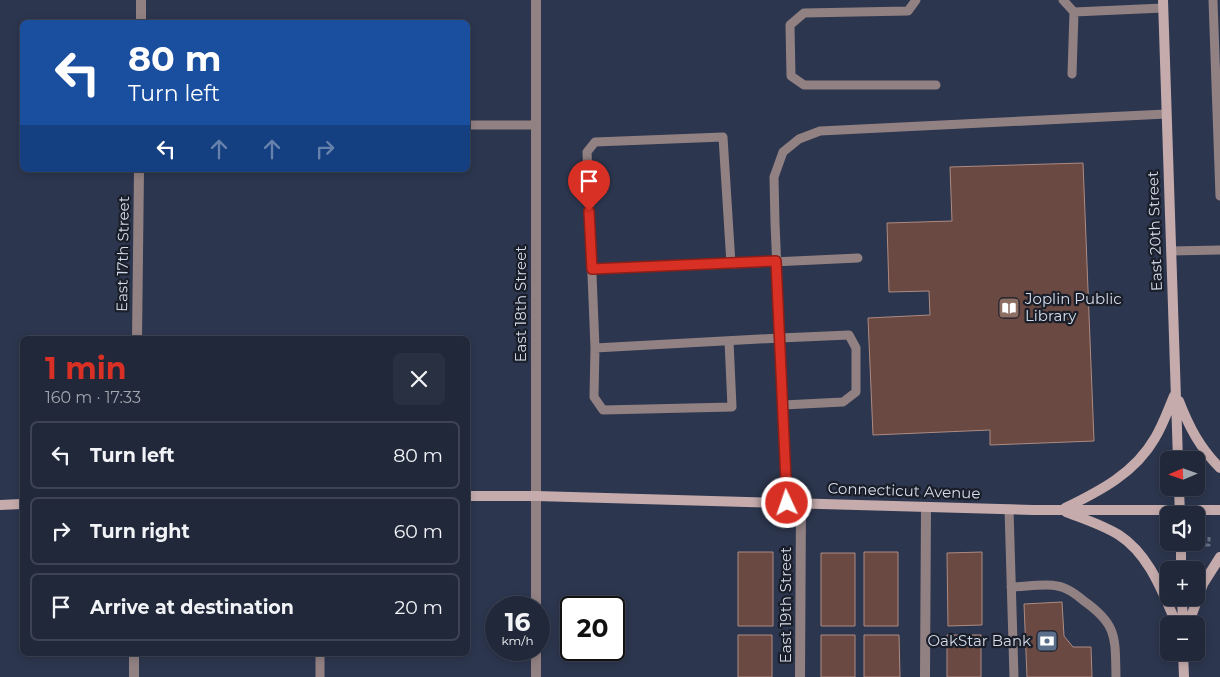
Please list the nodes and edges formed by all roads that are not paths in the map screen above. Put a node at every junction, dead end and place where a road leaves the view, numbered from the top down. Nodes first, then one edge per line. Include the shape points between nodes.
1 (141, 0) edge
2 (536, 0) edge
3 (916, 0) edge
4 (1063, 0) edge
5 (1213, 0) edge
6 (1163, 4) edge
7 (1074, 12) junction
8 (141, 20) edge
9 (1072, 74) dead end
10 (936, 85) dead end
11 (1166, 114) junction
12 (470, 125) edge
13 (536, 125) junction
14 (139, 172) edge
15 (1220, 196) edge
16 (1220, 250) edge
17 (1171, 252) junction
18 (858, 258) dead end
19 (776, 261) junction
20 (731, 264) junction
21 (592, 269) junction
22 (137, 336) edge
23 (780, 338) junction
24 (729, 341) junction
25 (595, 348) junction
26 (1176, 393) junction
27 (783, 405) junction
28 (1178, 451) edge
29 (1220, 468) edge
30 (470, 496) edge
31 (536, 496) junction
32 (787, 503) junction
33 (801, 503) junction
34 (20, 504) edge
35 (0, 505) edge
36 (926, 507) junction
37 (1009, 509) junction
38 (1061, 510) junction
39 (1220, 510) edge
40 (1205, 511) edge
41 (1160, 512) edge
42 (1220, 556) edge
43 (1011, 587) junction
44 (536, 596) edge
45 (1173, 616) edge
46 (1191, 616) edge
47 (134, 656) edge
48 (320, 656) edge
49 (536, 661) edge
50 (1184, 661) edge
51 (134, 677) edge
52 (320, 677) edge
53 (536, 677) edge
54 (800, 677) edge
55 (925, 677) edge
56 (1014, 677) edge
57 (1116, 677) edge
58 (1184, 677) edge

1 - 8 street
2 - 13 street, East 18th Street
3 - 10 lane via 908,11 804,13 790,25 791,76 804,85
4 - 7 lane
5 - 15 lane
6 - 7 lane
6 - 11 main road, East 20th Street
7 - 9 lane
11 - 17 main road, East 20th Street
11 - 19 lane via 820,131 799,139 783,152 774,177
12 - 13 lane
13 - 31 street, East 18th Street
14 - 22 street, East 17th Street
16 - 17 lane
17 - 26 main road, East 20th Street
18 - 19 lane
19 - 20 lane
19 - 23 lane
20 - 21 lane
20 - 21 lane via 723,137 595,142 587,152
21 - 25 lane
23 - 24 lane
23 - 27 lane
23 - 27 lane via 849,335 856,348 856,392 843,402
24 - 25 lane
24 - 25 lane via 732,407 603,410 594,396
26 - 28 main road, East 20th Street
26 - 29 main road via 1192,434
26 - 38 main road via 1156,437 1139,461 1108,486
27 - 32 lane
30 - 31 main road, Connecticut Avenue
31 - 32 main road, Connecticut Avenue
31 - 44 street, East 18th Street
32 - 33 main road, Connecticut Avenue
33 - 36 main road, Connecticut Avenue
33 - 54 street, East 19th Street
34 - 35 main road
36 - 37 main road, Connecticut Avenue
36 - 55 street
37 - 38 main road, Connecticut Avenue
37 - 43 lane
38 - 41 main road, Connecticut Avenue
38 - 45 main road via 1129,543 1151,570
39 - 40 main road, Connecticut Avenue
42 - 46 main road via 1203,584
43 - 56 lane
43 - 57 lane via 1058,586 1098,610 1108,622 1115,641
47 - 51 street
48 - 52 lane
49 - 53 street
50 - 58 main road

